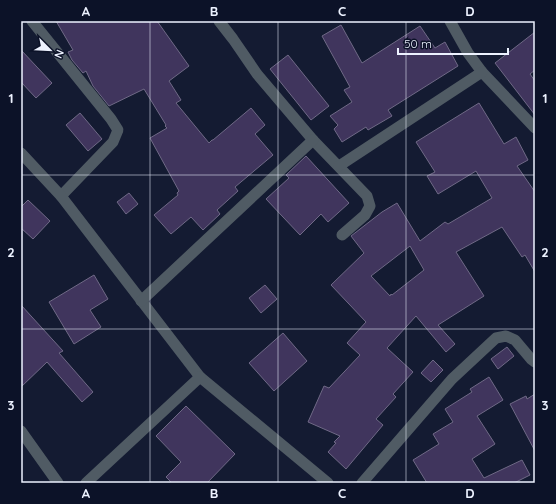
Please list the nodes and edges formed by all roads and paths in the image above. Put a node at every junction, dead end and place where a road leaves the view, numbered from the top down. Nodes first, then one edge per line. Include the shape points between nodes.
1 (32, 21) edge
2 (219, 21) edge
3 (450, 21) edge
4 (482, 72) junction
5 (535, 128) edge
6 (313, 140) junction
7 (21, 153) edge
8 (339, 166) junction
9 (61, 196) junction
10 (342, 235) dead end
11 (141, 300) junction
12 (535, 362) edge
13 (200, 377) junction
14 (21, 431) edge
15 (58, 483) edge
16 (86, 483) edge
17 (328, 483) edge
18 (362, 483) edge

1 - 9 street via 118,130 113,142
2 - 6 street via 257,74
3 - 4 street
4 - 5 street
4 - 8 street
6 - 8 street
6 - 11 street
7 - 9 street
8 - 10 street via 367,196 370,206 365,215
9 - 11 street
11 - 13 street
12 - 18 street via 515,340 506,336 496,338 452,380
13 - 16 street
13 - 17 street
14 - 15 street

